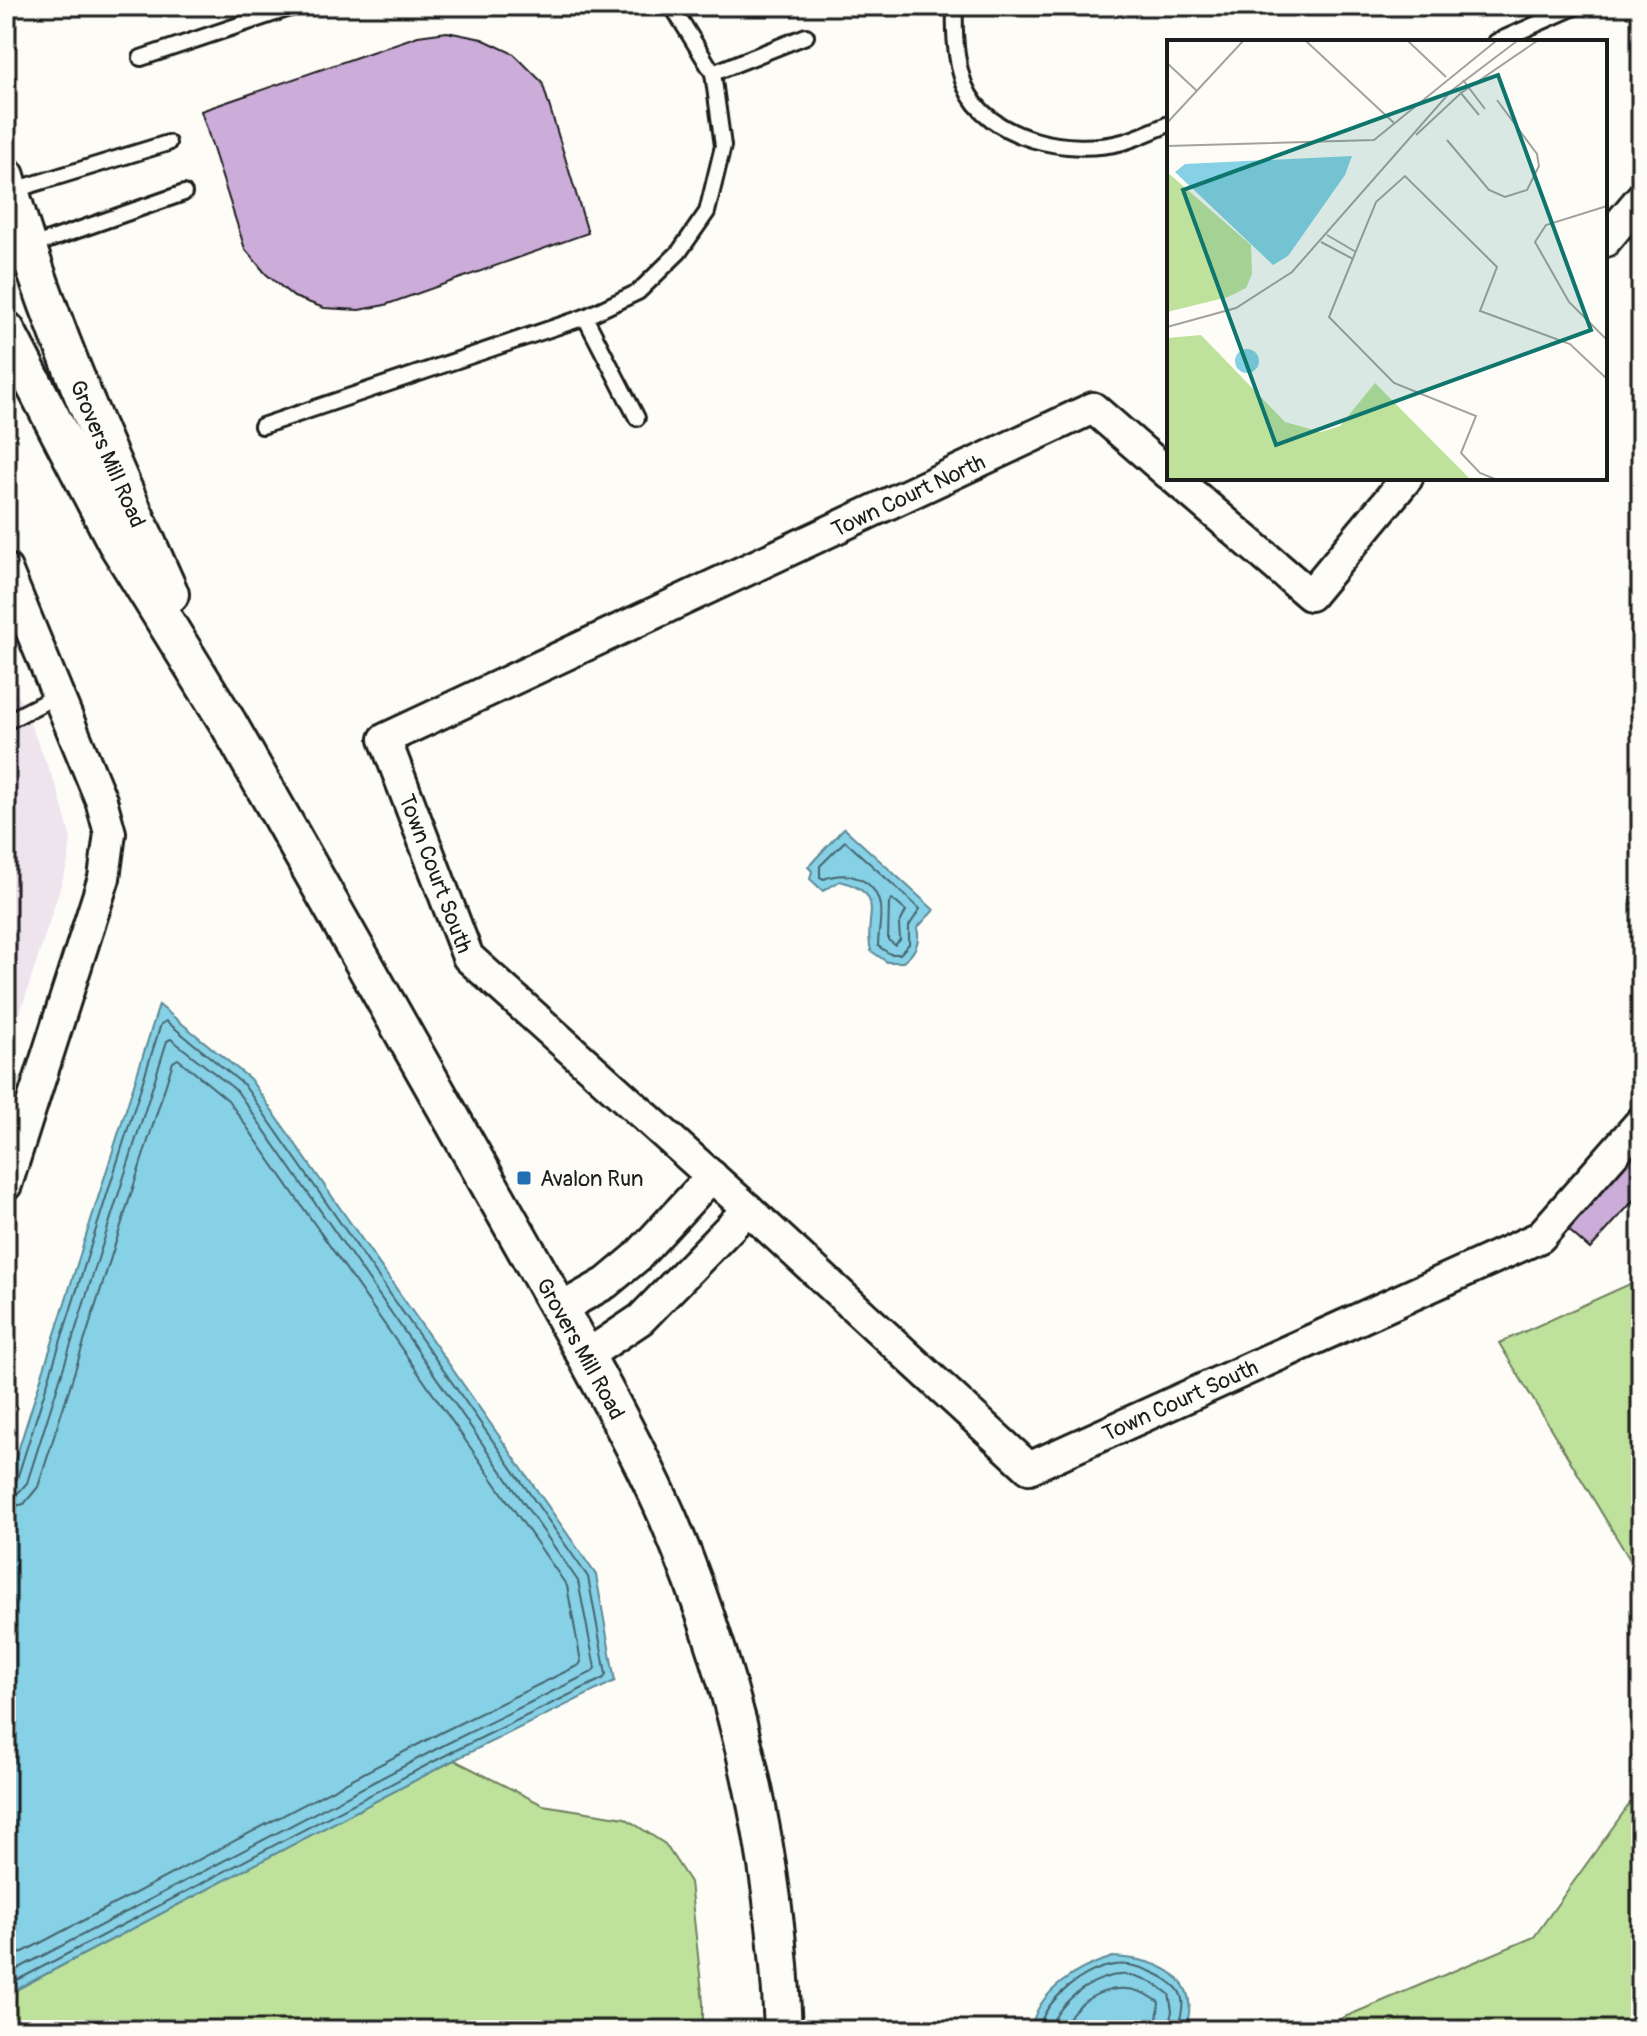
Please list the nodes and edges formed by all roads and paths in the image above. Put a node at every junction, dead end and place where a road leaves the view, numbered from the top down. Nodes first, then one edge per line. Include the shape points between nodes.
1 (296, 6) edge
2 (672, 6) edge
3 (955, 6) edge
4 (1577, 6) edge
5 (806, 36) dead end
6 (1500, 40) edge
7 (141, 58) dead end
8 (713, 73) junction
9 (1167, 125) edge
10 (168, 143) dead end
11 (7, 186) edge
12 (184, 193) dead end
13 (1641, 198) edge
14 (1607, 239) edge
15 (16, 251) edge
16 (585, 317) junction
17 (6, 330) edge
18 (637, 418) dead end
19 (262, 426) dead end
20 (1167, 472) edge
21 (1176, 480) edge
22 (1405, 480) edge
23 (6, 569) edge
24 (631, 624) joint
25 (58, 695) junction
26 (6, 722) edge
27 (228, 723) junction
28 (1641, 1122) edge
29 (712, 1176) junction
30 (6, 1185) edge
31 (748, 1209) junction
32 (558, 1310) junction
33 (586, 1356) junction
34 (783, 2030) edge

1 - 7 lane
2 - 8 lane
3 - 9 lane via 954,35 965,87 988,118 1026,139 1070,146 1121,143
4 - 6 lane
5 - 8 lane
8 - 16 lane via 723,146 707,212 679,252 638,292
10 - 11 lane
11 - 15 street, Grovers Mill Road
12 - 15 lane
13 - 14 street
15 - 27 street, Grovers Mill Road
16 - 18 lane
16 - 19 lane
17 - 27 street, Grovers Mill Road via 116,542
20 - 24 street, Town Court North via 1093,408
21 - 22 street via 1310,595
23 - 25 street
24 - 29 street, Town Court South via 385,739 468,957
25 - 26 lane
25 - 30 street via 109,822 109,855
27 - 32 street, Grovers Mill Road
28 - 31 street, Town Court South via 1540,1237 1029,1468
29 - 31 street, Town Court South
29 - 32 street via 636,1258 606,1283
31 - 33 street via 641,1319
32 - 33 street, Grovers Mill Road
33 - 34 street, Grovers Mill Road via 667,1517 727,1682 770,1879

